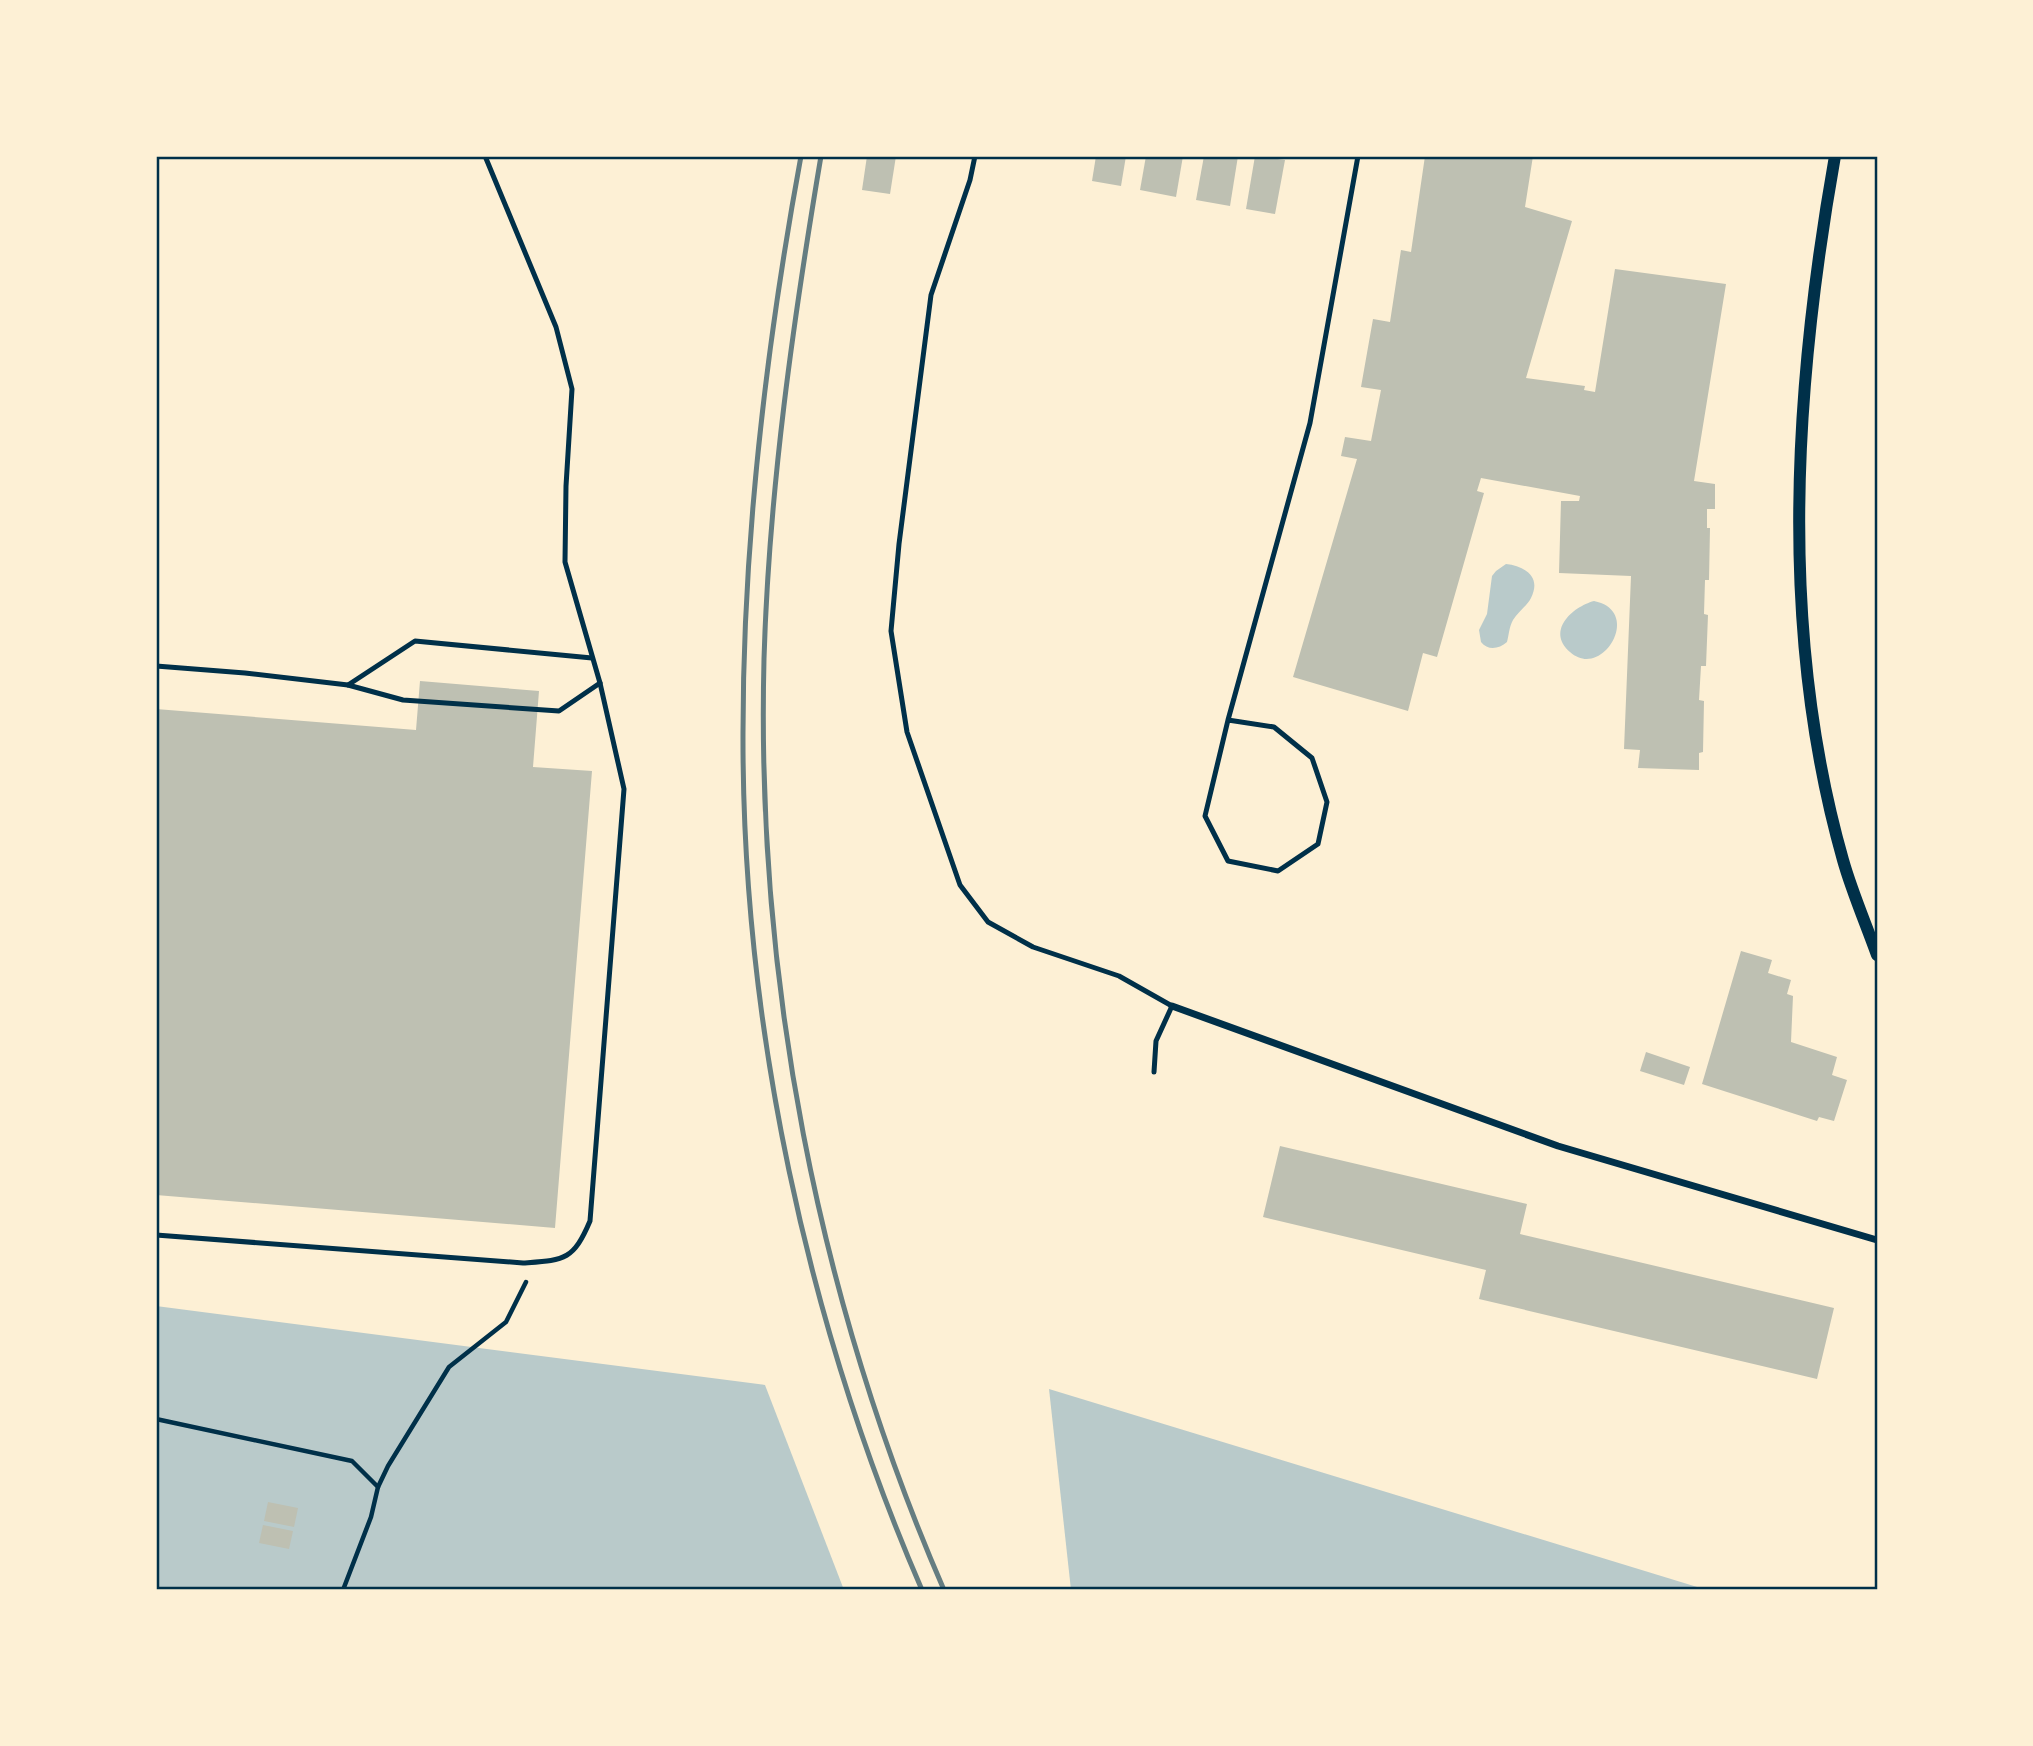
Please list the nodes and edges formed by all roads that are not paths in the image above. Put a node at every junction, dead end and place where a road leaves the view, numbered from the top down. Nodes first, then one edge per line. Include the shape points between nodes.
1 (485, 156) edge
2 (975, 156) edge
3 (1358, 156) edge
4 (1835, 156) edge
5 (592, 658) junction
6 (156, 666) edge
7 (600, 683) junction
8 (348, 685) junction
9 (1228, 720) junction
10 (1877, 955) edge
11 (1172, 1006) junction
12 (1154, 1072) dead end
13 (156, 1235) edge
14 (1877, 1240) edge

1 - 5 lane via 556,327 572,389 565,562
2 - 11 lane via 931,295 899,544 891,631 907,732 960,885 988,922 1034,947 1119,976
3 - 9 lane via 1310,423
4 - 10 street via 1822,228 1807,375 1799,469 1799,576 1809,698 1822,771 1843,862
5 - 7 lane
5 - 8 lane via 415,642
6 - 8 lane
7 - 8 lane via 559,711 403,700
7 - 13 lane via 624,789 590,1221 580,1243 559,1261 523,1263
9 - 9 lane via 1205,816 1228,861 1278,871 1318,844 1328,802 1311,758 1274,727
11 - 12 lane via 1156,1041
11 - 14 street via 1558,1146

